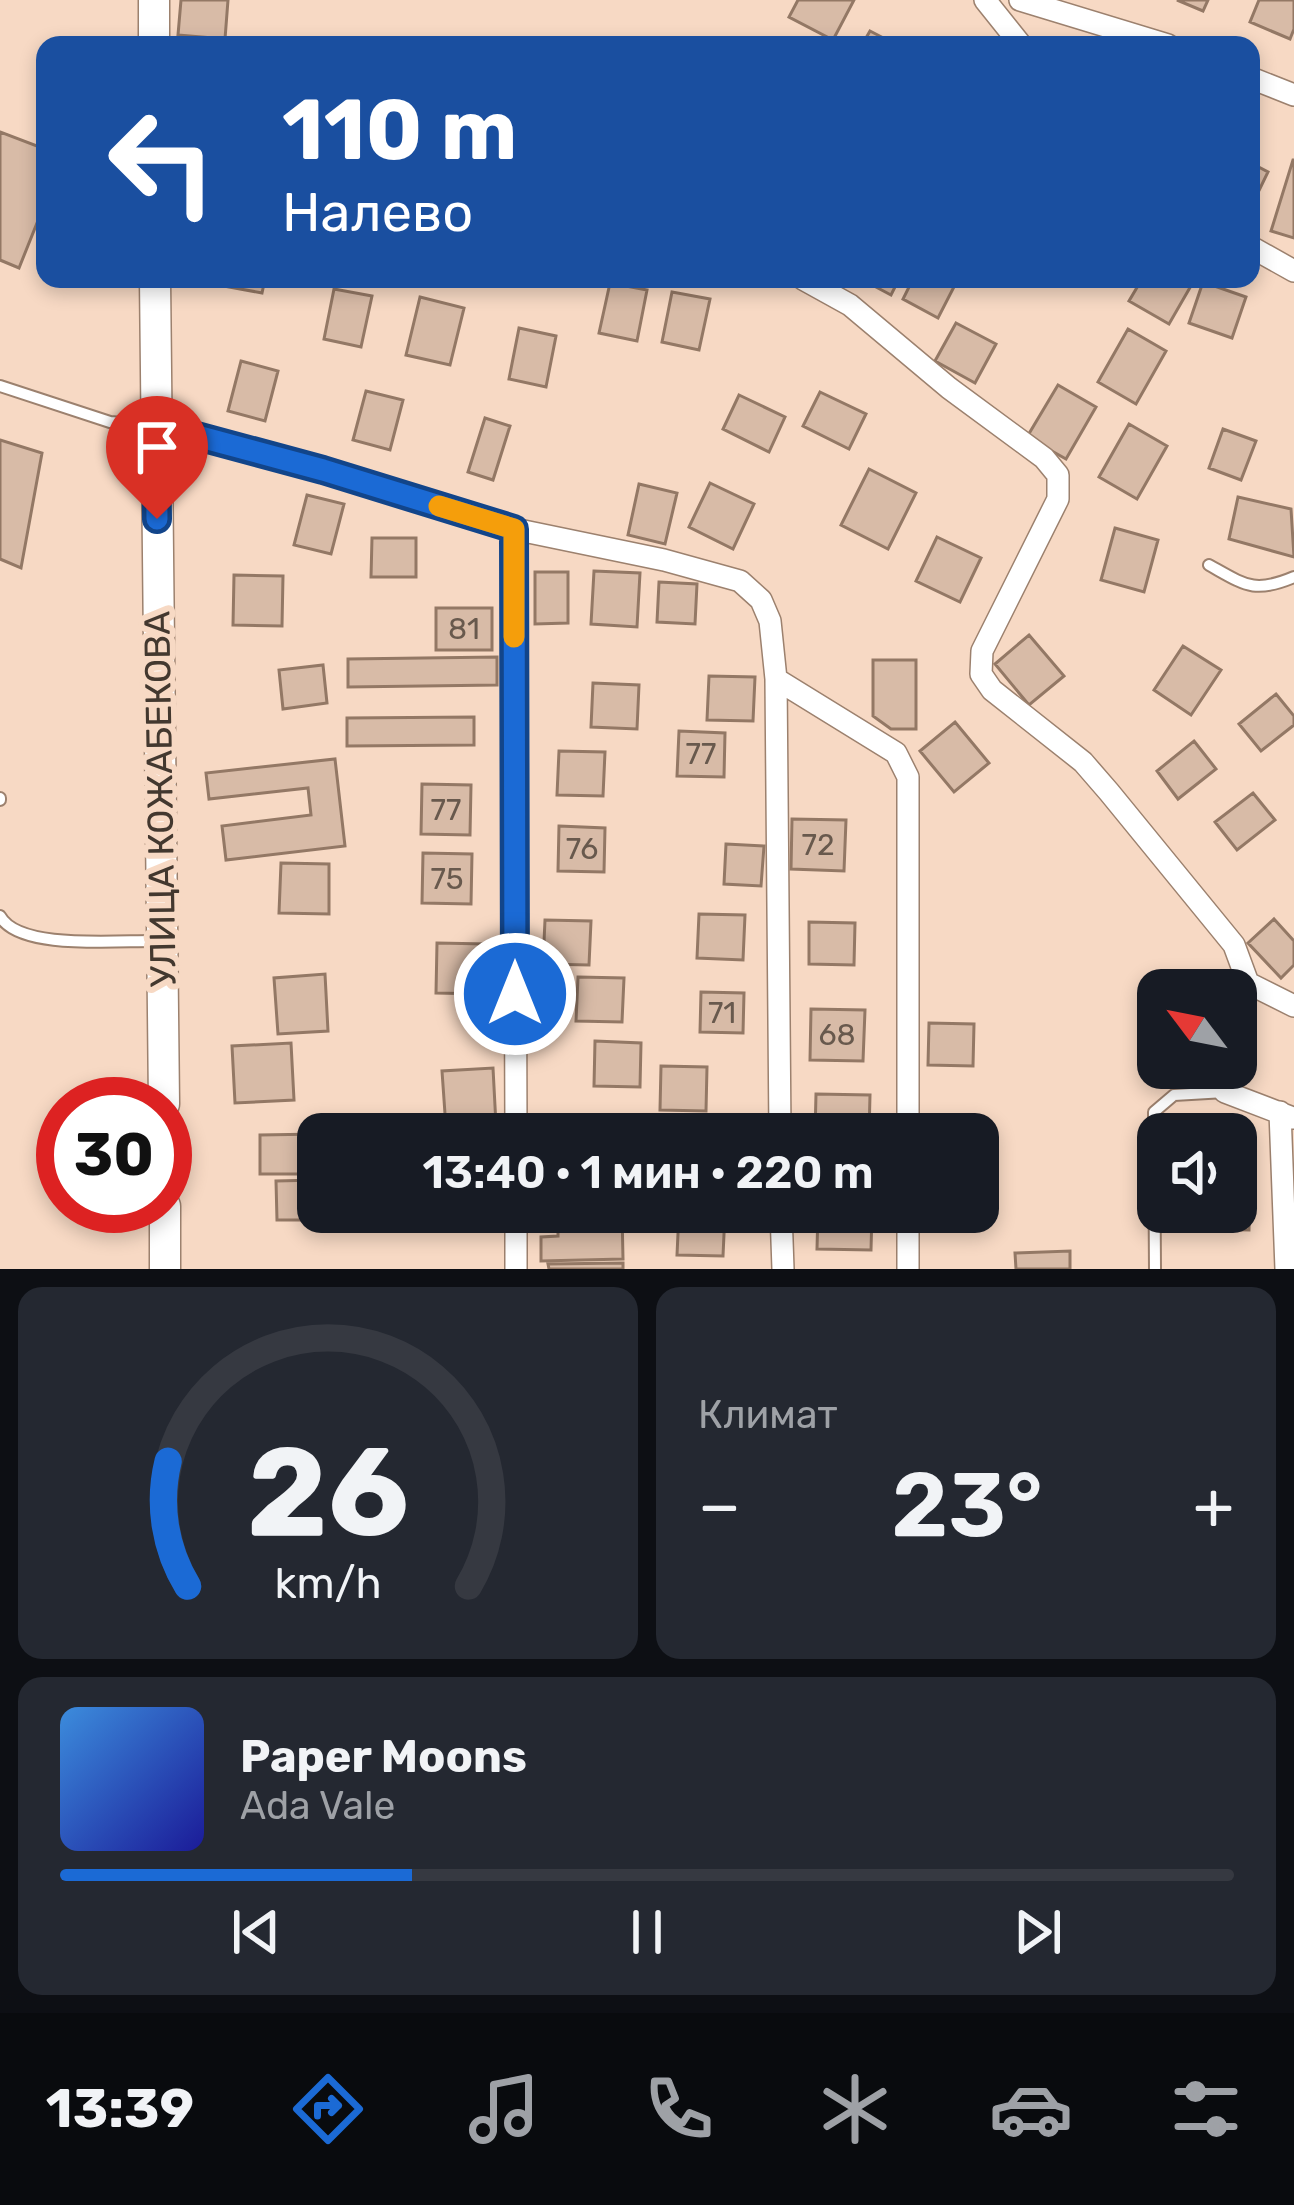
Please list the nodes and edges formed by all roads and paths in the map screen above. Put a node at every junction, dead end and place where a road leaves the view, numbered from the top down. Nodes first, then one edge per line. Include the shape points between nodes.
1 (154, 0) edge
2 (985, 0) edge
3 (1019, 0) edge
4 (154, 36) edge
5 (1014, 36) edge
6 (1138, 36) edge
7 (1260, 82) edge
8 (1294, 95) edge
9 (1260, 252) edge
10 (1294, 271) edge
11 (155, 288) edge
12 (819, 288) edge
13 (0, 386) edge
14 (156, 425) junction
15 (514, 529) junction
16 (1209, 565) dead end
17 (1294, 577) edge
18 (776, 680) junction
19 (0, 916) edge
20 (162, 941) junction
21 (1243, 969) edge
22 (1257, 988) edge
23 (1294, 1006) edge
24 (164, 1077) edge
25 (1225, 1091) joint
26 (516, 1113) edge
27 (780, 1113) edge
28 (908, 1113) edge
29 (1287, 1115) edge
30 (165, 1233) edge
31 (516, 1233) edge
32 (782, 1233) edge
33 (908, 1233) edge
34 (165, 1269) edge
35 (516, 1269) edge
36 (783, 1269) edge
37 (908, 1269) edge
38 (1155, 1269) edge
39 (1286, 1269) edge

1 - 4 main road
2 - 5 street
3 - 6 street
7 - 8 street
9 - 10 street
11 - 14 main road, УЛИЦА КОЖАБЕКОВА
12 - 21 street via 1058,475 1058,500 982,651 981,674 1083,762 1234,945
13 - 14 lane via 110,422
14 - 15 street
14 - 20 main road, УЛИЦА КОЖАБЕКОВА
15 - 18 street via 740,581 770,621
15 - 26 street
16 - 17 lane via 1251,588
18 - 27 street
18 - 28 street via 896,754 908,777
19 - 20 lane via 27,938
20 - 24 main road, УЛИЦА КОЖАБЕКОВА
22 - 23 street
25 - 29 street
25 - 38 lane via 1174,1095 1154,1112
29 - 39 street
30 - 34 main road
31 - 35 street
32 - 36 street
33 - 37 street

